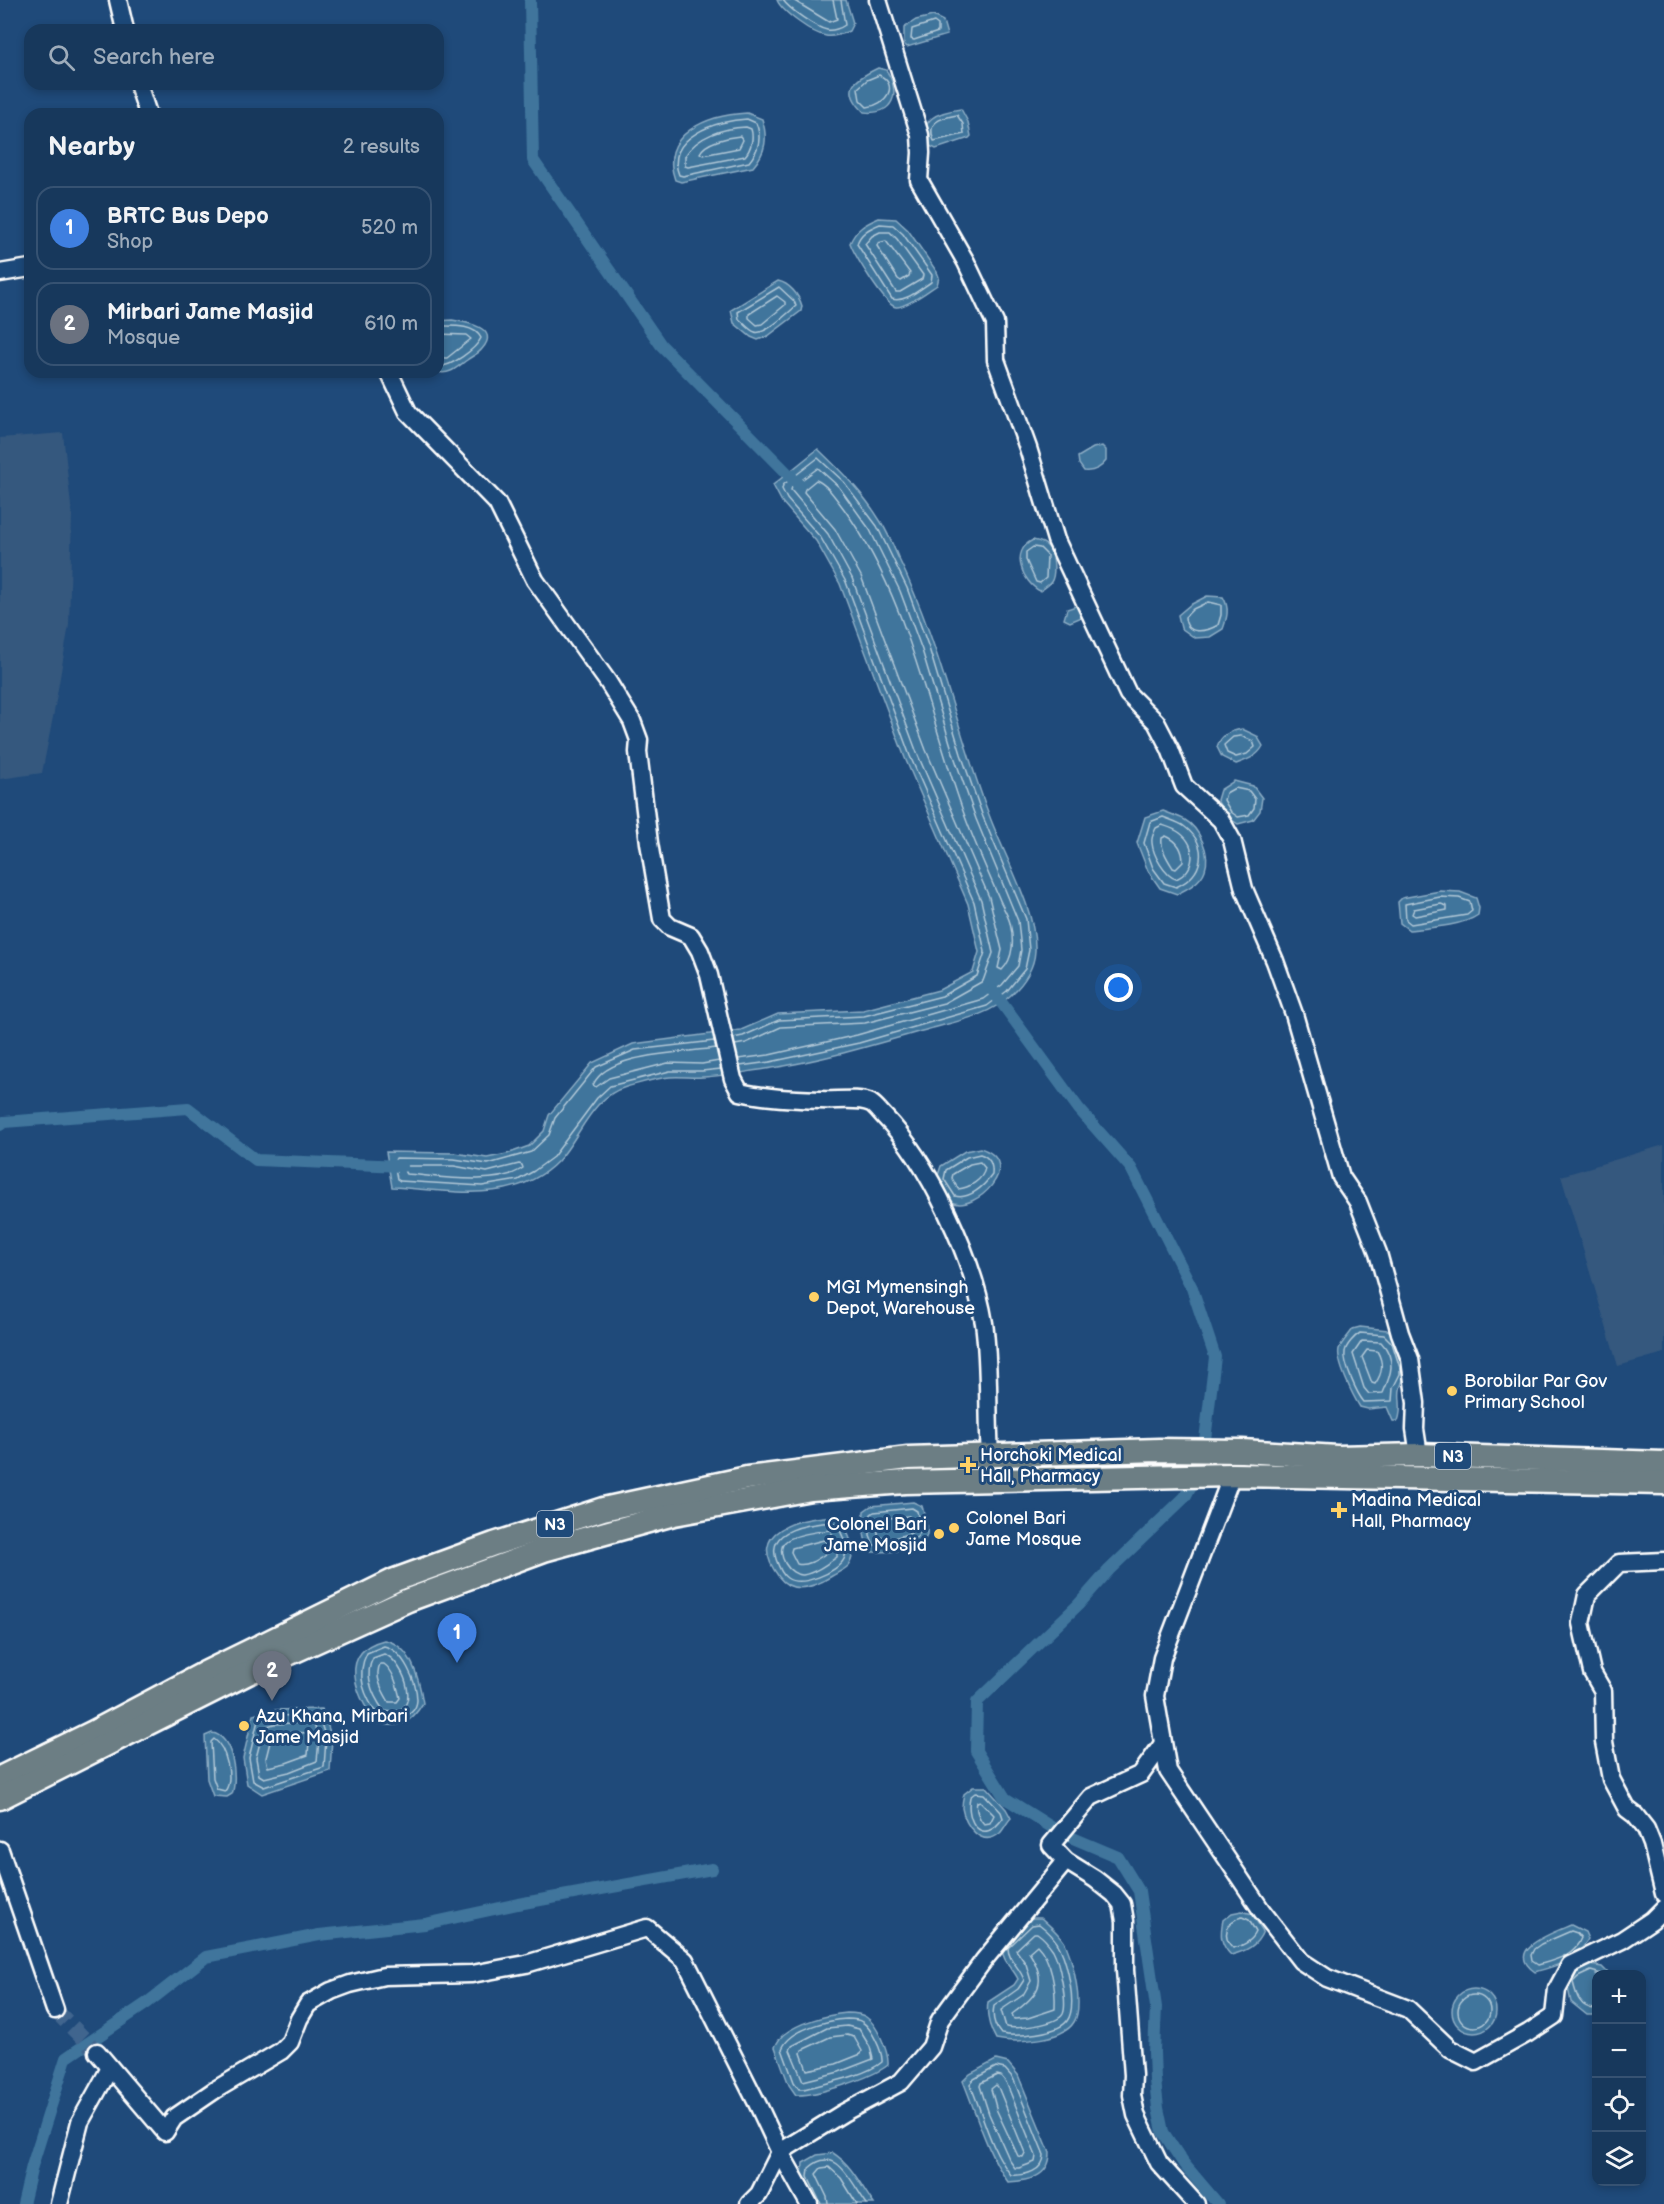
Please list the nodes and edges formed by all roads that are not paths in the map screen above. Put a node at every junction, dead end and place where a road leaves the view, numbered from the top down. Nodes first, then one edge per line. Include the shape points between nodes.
1 (118, 0) edge
2 (878, 0) edge
3 (124, 24) edge
4 (140, 90) edge
5 (146, 108) edge
6 (24, 269) edge
7 (0, 273) edge
8 (391, 378) edge
9 (990, 1455) junction
10 (1419, 1455) junction
11 (1664, 1463) edge
12 (1232, 1475) junction
13 (1664, 1483) edge
14 (1664, 1561) edge
15 (1162, 1745) junction
16 (0, 1778) edge
17 (0, 1798) edge
18 (0, 1850) edge
19 (1066, 1861) junction
20 (1664, 1894) edge
21 (1664, 1908) edge
22 (55, 2010) tunnel mouth
23 (97, 2052) tunnel mouth
24 (110, 2068) junction
25 (780, 2152) junction
26 (59, 2204) edge
27 (749, 2204) edge
28 (809, 2204) edge
29 (1196, 2204) edge

1 - 3 street
2 - 10 street via 920,135 919,180 966,262 995,323 996,360 1056,540 1128,694 1156,722 1184,786 1221,820 1232,840 1244,889 1294,1014 1341,1177 1358,1202 1378,1253 1410,1359
4 - 5 street
6 - 7 street
8 - 9 street via 408,412 497,503 535,580 632,721 639,740 649,843 662,918 670,927 691,936 700,951 733,1079 740,1092 871,1103 898,1131 921,1165 975,1281 984,1323
9 - 10 highway, N3 via 1159,1450
9 - 16 highway, N3 via 908,1458 747,1478 603,1509 494,1544 395,1580
10 - 11 highway, N3
12 - 13 highway, N3
12 - 15 street via 1162,1658 1155,1696
12 - 17 highway, N3 via 905,1482 811,1489 674,1514 544,1550 408,1600 277,1659
14 - 20 street via 1619,1563 1587,1596 1581,1623 1592,1672 1603,1691 1604,1742 1611,1779 1627,1809 1646,1829
15 - 19 street via 1141,1774 1091,1797 1071,1820 1051,1845
15 - 21 street via 1168,1771 1262,1911 1301,1961 1327,1978 1408,2009 1450,2049 1476,2062 1554,2016 1557,1989 1570,1965 1622,1940
18 - 22 street
19 - 25 street via 984,1960 940,2020 931,2047 901,2082
19 - 29 street via 1095,1879 1122,1904 1136,2115 1159,2163
23 - 24 street
24 - 25 street via 165,2132 174,2118 281,2051 290,2042 308,2004 331,1991 384,1976 472,1974 515,1966 648,1928 685,1960
24 - 26 street via 80,2122
25 - 27 street via 759,2194
25 - 28 street

